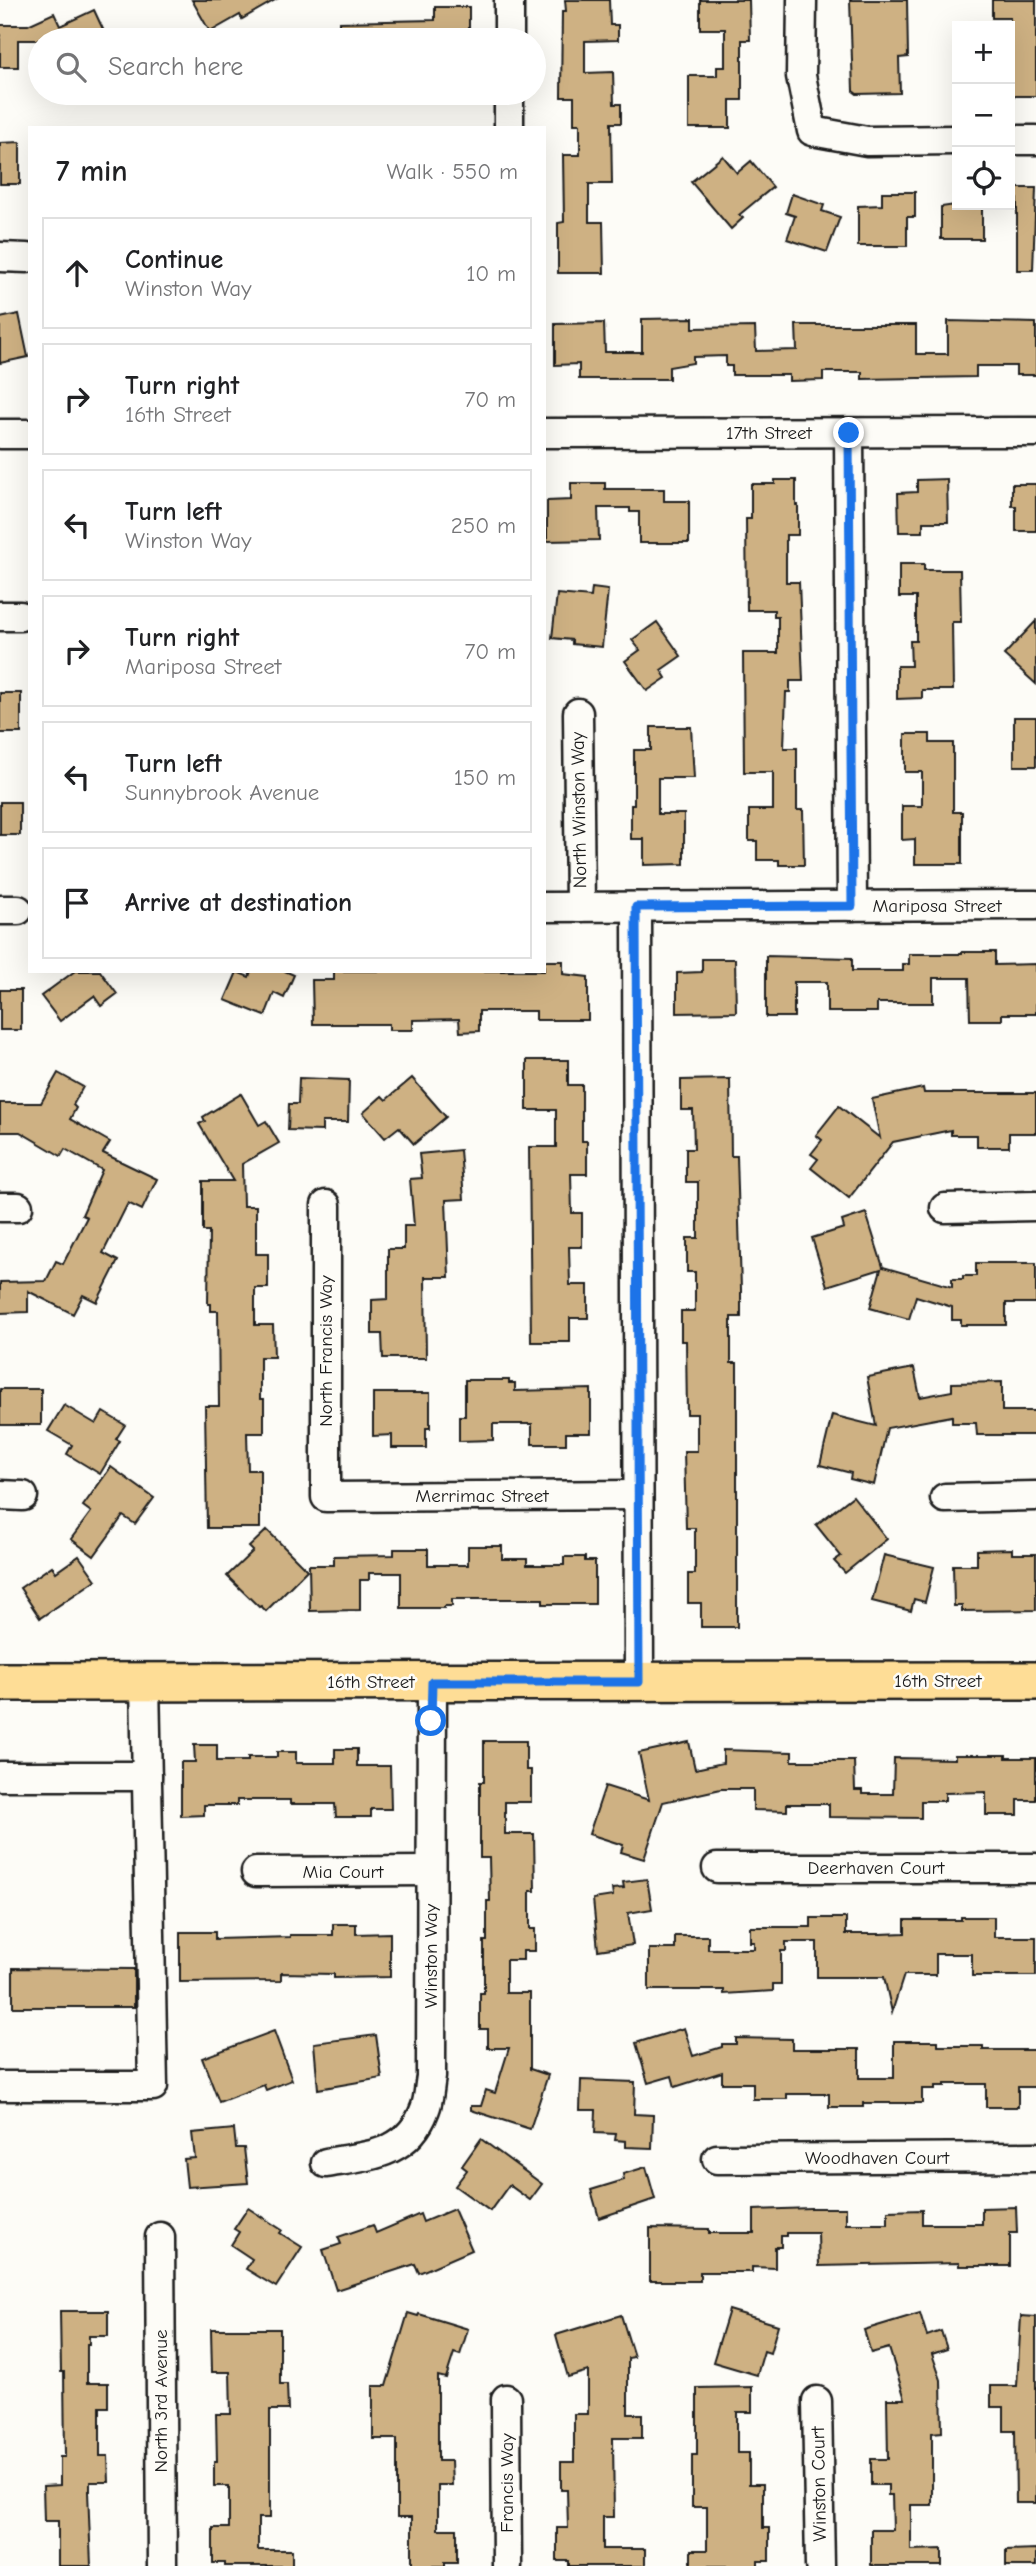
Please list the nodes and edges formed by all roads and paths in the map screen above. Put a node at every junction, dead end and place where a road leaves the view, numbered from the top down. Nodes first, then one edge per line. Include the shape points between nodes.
1 (509, 0) edge
2 (802, 0) edge
3 (509, 28) edge
4 (509, 105) edge
5 (509, 126) edge
6 (1036, 139) edge
7 (952, 140) edge
8 (1015, 140) edge
9 (1036, 432) edge
10 (546, 433) edge
11 (849, 433) junction
12 (0, 434) edge
13 (28, 434) edge
14 (579, 713) dead end
15 (1036, 905) edge
16 (852, 906) junction
17 (546, 907) edge
18 (580, 907) junction
19 (636, 907) junction
20 (326, 1205) dead end
21 (1036, 1206) edge
22 (945, 1208) dead end
23 (638, 1495) junction
24 (1036, 1496) edge
25 (326, 1497) joint
26 (945, 1498) dead end
27 (1036, 1681) edge
28 (0, 1682) edge
29 (145, 1682) junction
30 (432, 1682) junction
31 (639, 1682) junction
32 (0, 1776) edge
33 (147, 1776) junction
34 (717, 1868) dead end
35 (1036, 1868) edge
36 (431, 1871) junction
37 (256, 1872) dead end
38 (0, 2086) edge
39 (1036, 2158) edge
40 (717, 2159) dead end
41 (326, 2163) dead end
42 (160, 2236) dead end
43 (506, 2399) dead end
44 (817, 2401) dead end
45 (162, 2566) edge
46 (507, 2566) edge
47 (820, 2566) edge

1 - 3 street
2 - 7 street via 802,76 812,131 867,141
4 - 5 street
6 - 8 street
9 - 11 street, 17th Street
10 - 11 street, 17th Street
11 - 16 street
12 - 13 street
14 - 18 street, North Winston Way
15 - 16 street, Mariposa Street
16 - 19 street, Mariposa Street
17 - 18 street, Mariposa Street
18 - 19 street, Mariposa Street
19 - 23 street
20 - 25 street, North Francis Way
21 - 22 street
23 - 25 street, Merrimac Street
23 - 31 street
24 - 26 street
27 - 31 main road, 16th Street
28 - 29 main road, 16th Street
29 - 30 main road, 16th Street
29 - 33 street
30 - 31 main road, 16th Street
30 - 36 street, Winston Way
32 - 33 street
33 - 38 street via 153,2086
34 - 35 street, Deerhaven Court
36 - 37 street, Mia Court
36 - 41 street, Winston Way via 431,2077 425,2109 410,2137 382,2154
39 - 40 street, Woodhaven Court
42 - 45 street, North 3rd Avenue
43 - 46 street, Francis Way
44 - 47 street, Winston Court

